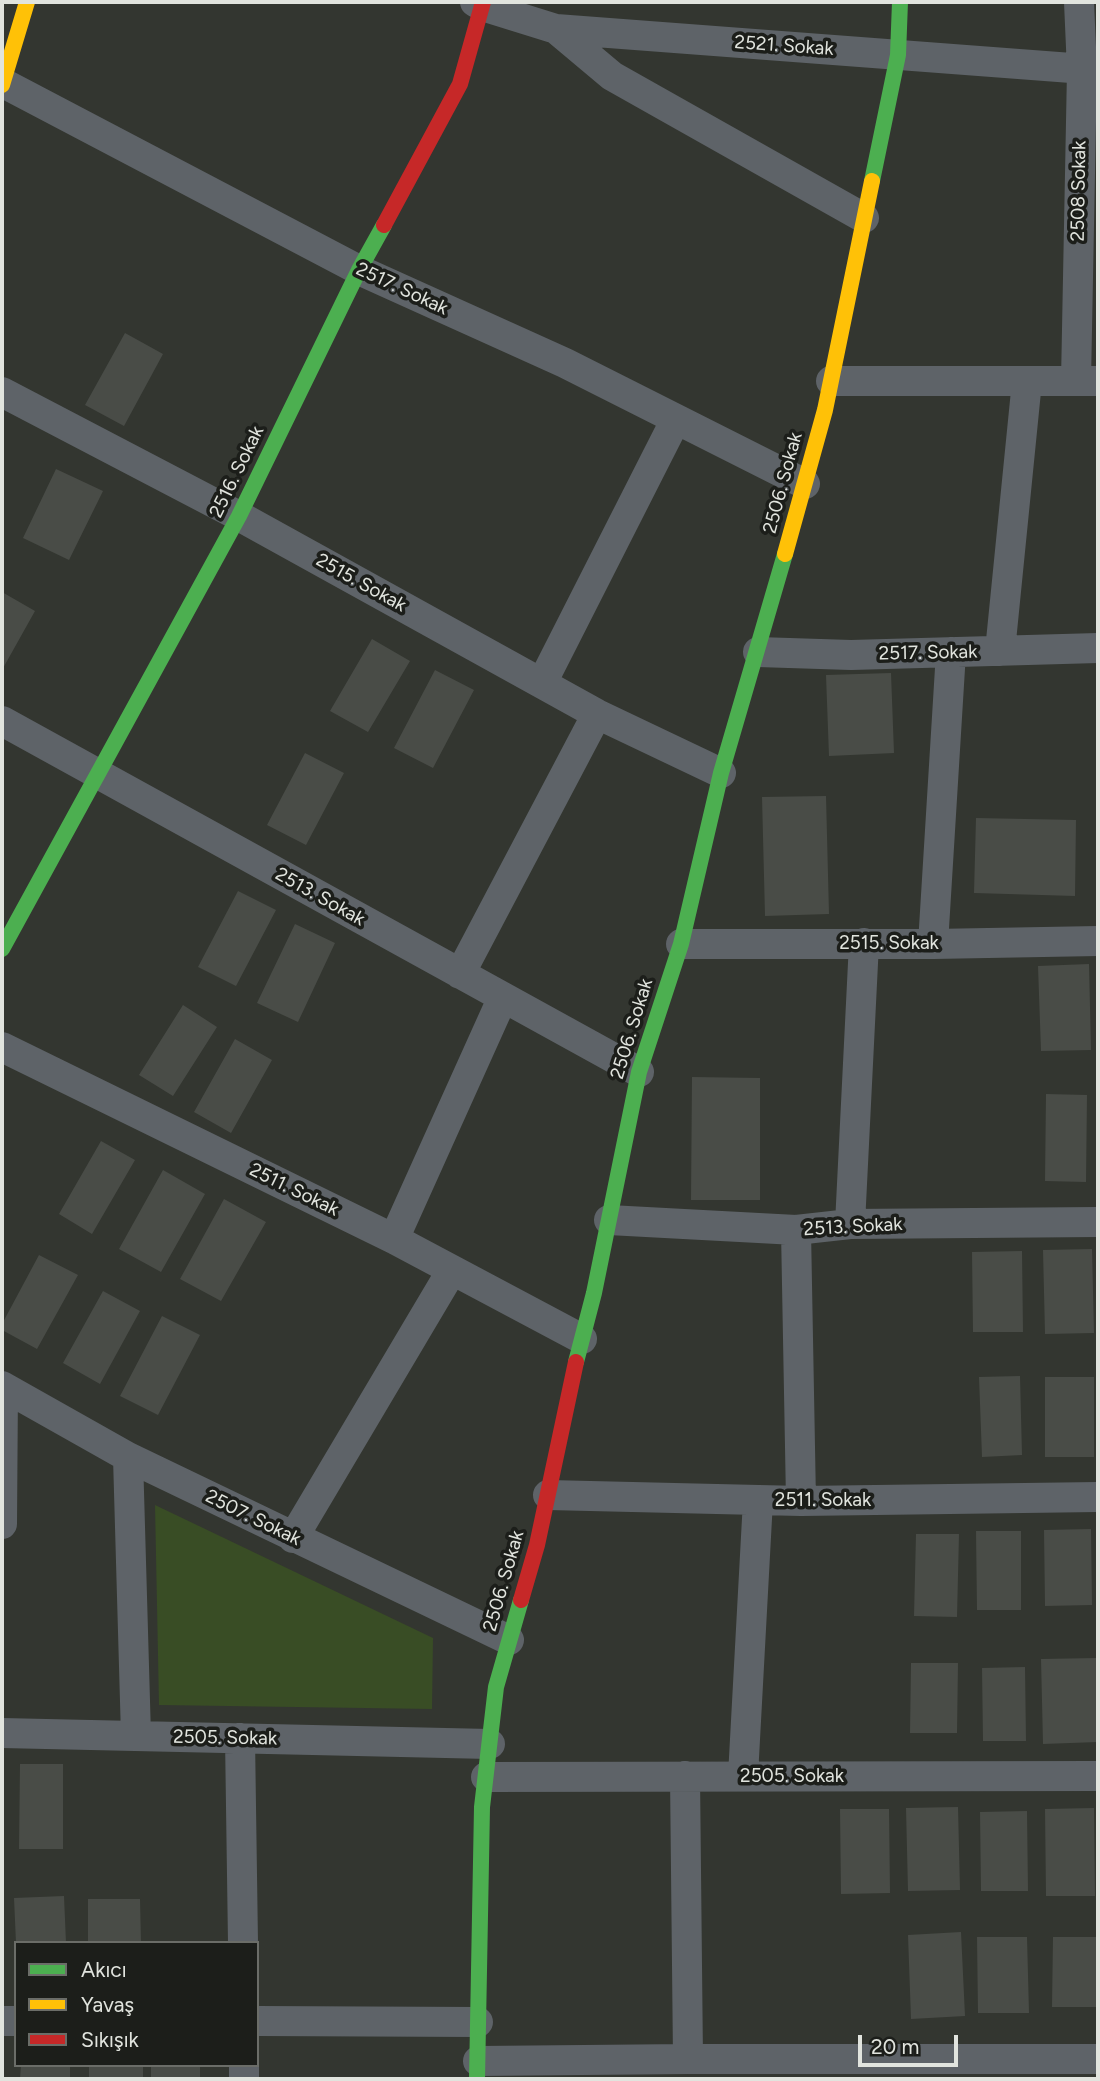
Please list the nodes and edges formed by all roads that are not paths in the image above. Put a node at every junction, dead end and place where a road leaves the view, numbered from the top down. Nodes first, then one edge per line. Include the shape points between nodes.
1 (27, 2) edge
2 (900, 2) edge
3 (1079, 2) edge
4 (480, 3) edge
5 (556, 29) junction
6 (898, 55) junction
7 (1090, 70) edge
8 (2, 84) edge
9 (864, 218) junction
10 (359, 270) junction
11 (831, 381) junction
12 (1027, 381) junction
13 (1087, 381) edge
14 (2, 391) edge
15 (676, 419) junction
16 (805, 484) junction
17 (239, 516) junction
18 (1098, 648) edge
19 (1000, 651) junction
20 (758, 652) junction
21 (951, 652) junction
22 (542, 683) junction
23 (597, 714) junction
24 (2, 721) edge
25 (721, 773) junction
26 (98, 775) junction
27 (1098, 941) edge
28 (864, 943) junction
29 (681, 944) junction
30 (933, 944) junction
31 (2, 949) edge
32 (460, 974) junction
33 (503, 997) junction
34 (2, 1047) edge
35 (639, 1072) junction
36 (609, 1220) junction
37 (1098, 1222) edge
38 (850, 1224) junction
39 (796, 1230) junction
40 (394, 1239) junction
41 (452, 1270) junction
42 (582, 1339) junction
43 (3, 1386) edge
44 (3, 1453) edge
45 (128, 1457) junction
46 (548, 1496) junction
47 (1098, 1497) edge
48 (758, 1500) junction
49 (801, 1501) junction
50 (2, 1524) edge
51 (293, 1538) junction
52 (509, 1640) junction
53 (2, 1733) edge
54 (136, 1736) junction
55 (240, 1738) junction
56 (490, 1744) junction
57 (685, 1776) junction
58 (743, 1776) junction
59 (1098, 1776) edge
60 (486, 1777) junction
61 (243, 1941) edge
62 (259, 2021) edge
63 (478, 2022) junction
64 (688, 2059) junction
65 (1098, 2059) edge
66 (864, 2069) edge
67 (477, 2070) edge

1 - 8 street
2 - 6 street, 2506. Sokak
3 - 7 street, 2508 Sokak
4 - 5 street, 2521. Sokak
4 - 10 street, 2516. Sokak via 460,84
5 - 6 street, 2521. Sokak
5 - 9 street via 612,76
6 - 7 street, 2521. Sokak
6 - 9 street, 2506. Sokak
7 - 13 street, 2508 Sokak
8 - 10 street, 2517. Sokak
9 - 11 street, 2506. Sokak
10 - 15 street, 2517. Sokak
10 - 17 street, 2516. Sokak
11 - 12 street
11 - 16 street, 2506. Sokak
12 - 13 street
12 - 19 street
14 - 17 street, 2515. Sokak
15 - 16 street, 2517. Sokak
15 - 22 street
16 - 20 street, 2506. Sokak
17 - 22 street, 2515. Sokak
17 - 26 street, 2516. Sokak
18 - 19 street, 2517. Sokak
19 - 21 street, 2517. Sokak
20 - 21 street, 2517. Sokak
20 - 25 street, 2506. Sokak
21 - 30 street
22 - 23 street, 2515. Sokak
23 - 25 street, 2515. Sokak
23 - 32 street
24 - 26 street, 2513. Sokak
25 - 29 street, 2506. Sokak
26 - 31 street, 2516. Sokak
26 - 32 street, 2513. Sokak
27 - 30 street, 2515. Sokak
28 - 29 street, 2515. Sokak
28 - 30 street, 2515. Sokak
28 - 38 street
29 - 35 street, 2506. Sokak
32 - 33 street, 2513. Sokak
33 - 35 street, 2513. Sokak
33 - 40 street
34 - 40 street, 2511. Sokak
35 - 36 street, 2506. Sokak
36 - 39 street, 2513. Sokak
36 - 42 street, 2506. Sokak
37 - 38 street, 2513. Sokak
38 - 39 street, 2513. Sokak
39 - 49 street
40 - 41 street, 2511. Sokak
41 - 42 street, 2511. Sokak
41 - 51 street
42 - 46 street, 2506. Sokak
43 - 44 street
43 - 45 street, 2507. Sokak
44 - 50 street
45 - 51 street, 2507. Sokak
45 - 54 street
46 - 48 street, 2511. Sokak
46 - 52 street, 2506. Sokak
47 - 49 street, 2511. Sokak
48 - 49 street, 2511. Sokak
48 - 58 street
51 - 52 street, 2507. Sokak
52 - 56 street, 2506. Sokak via 496,1687
53 - 54 street, 2505. Sokak
54 - 55 street, 2505. Sokak
55 - 56 street, 2505. Sokak
55 - 61 street
56 - 60 street, 2506. Sokak
57 - 58 street, 2505. Sokak
57 - 60 street, 2505. Sokak
57 - 64 street
58 - 59 street, 2505. Sokak
60 - 63 street, 2506. Sokak
62 - 63 street
63 - 67 street, 2506. Sokak
64 - 66 street
64 - 67 street
65 - 66 street

